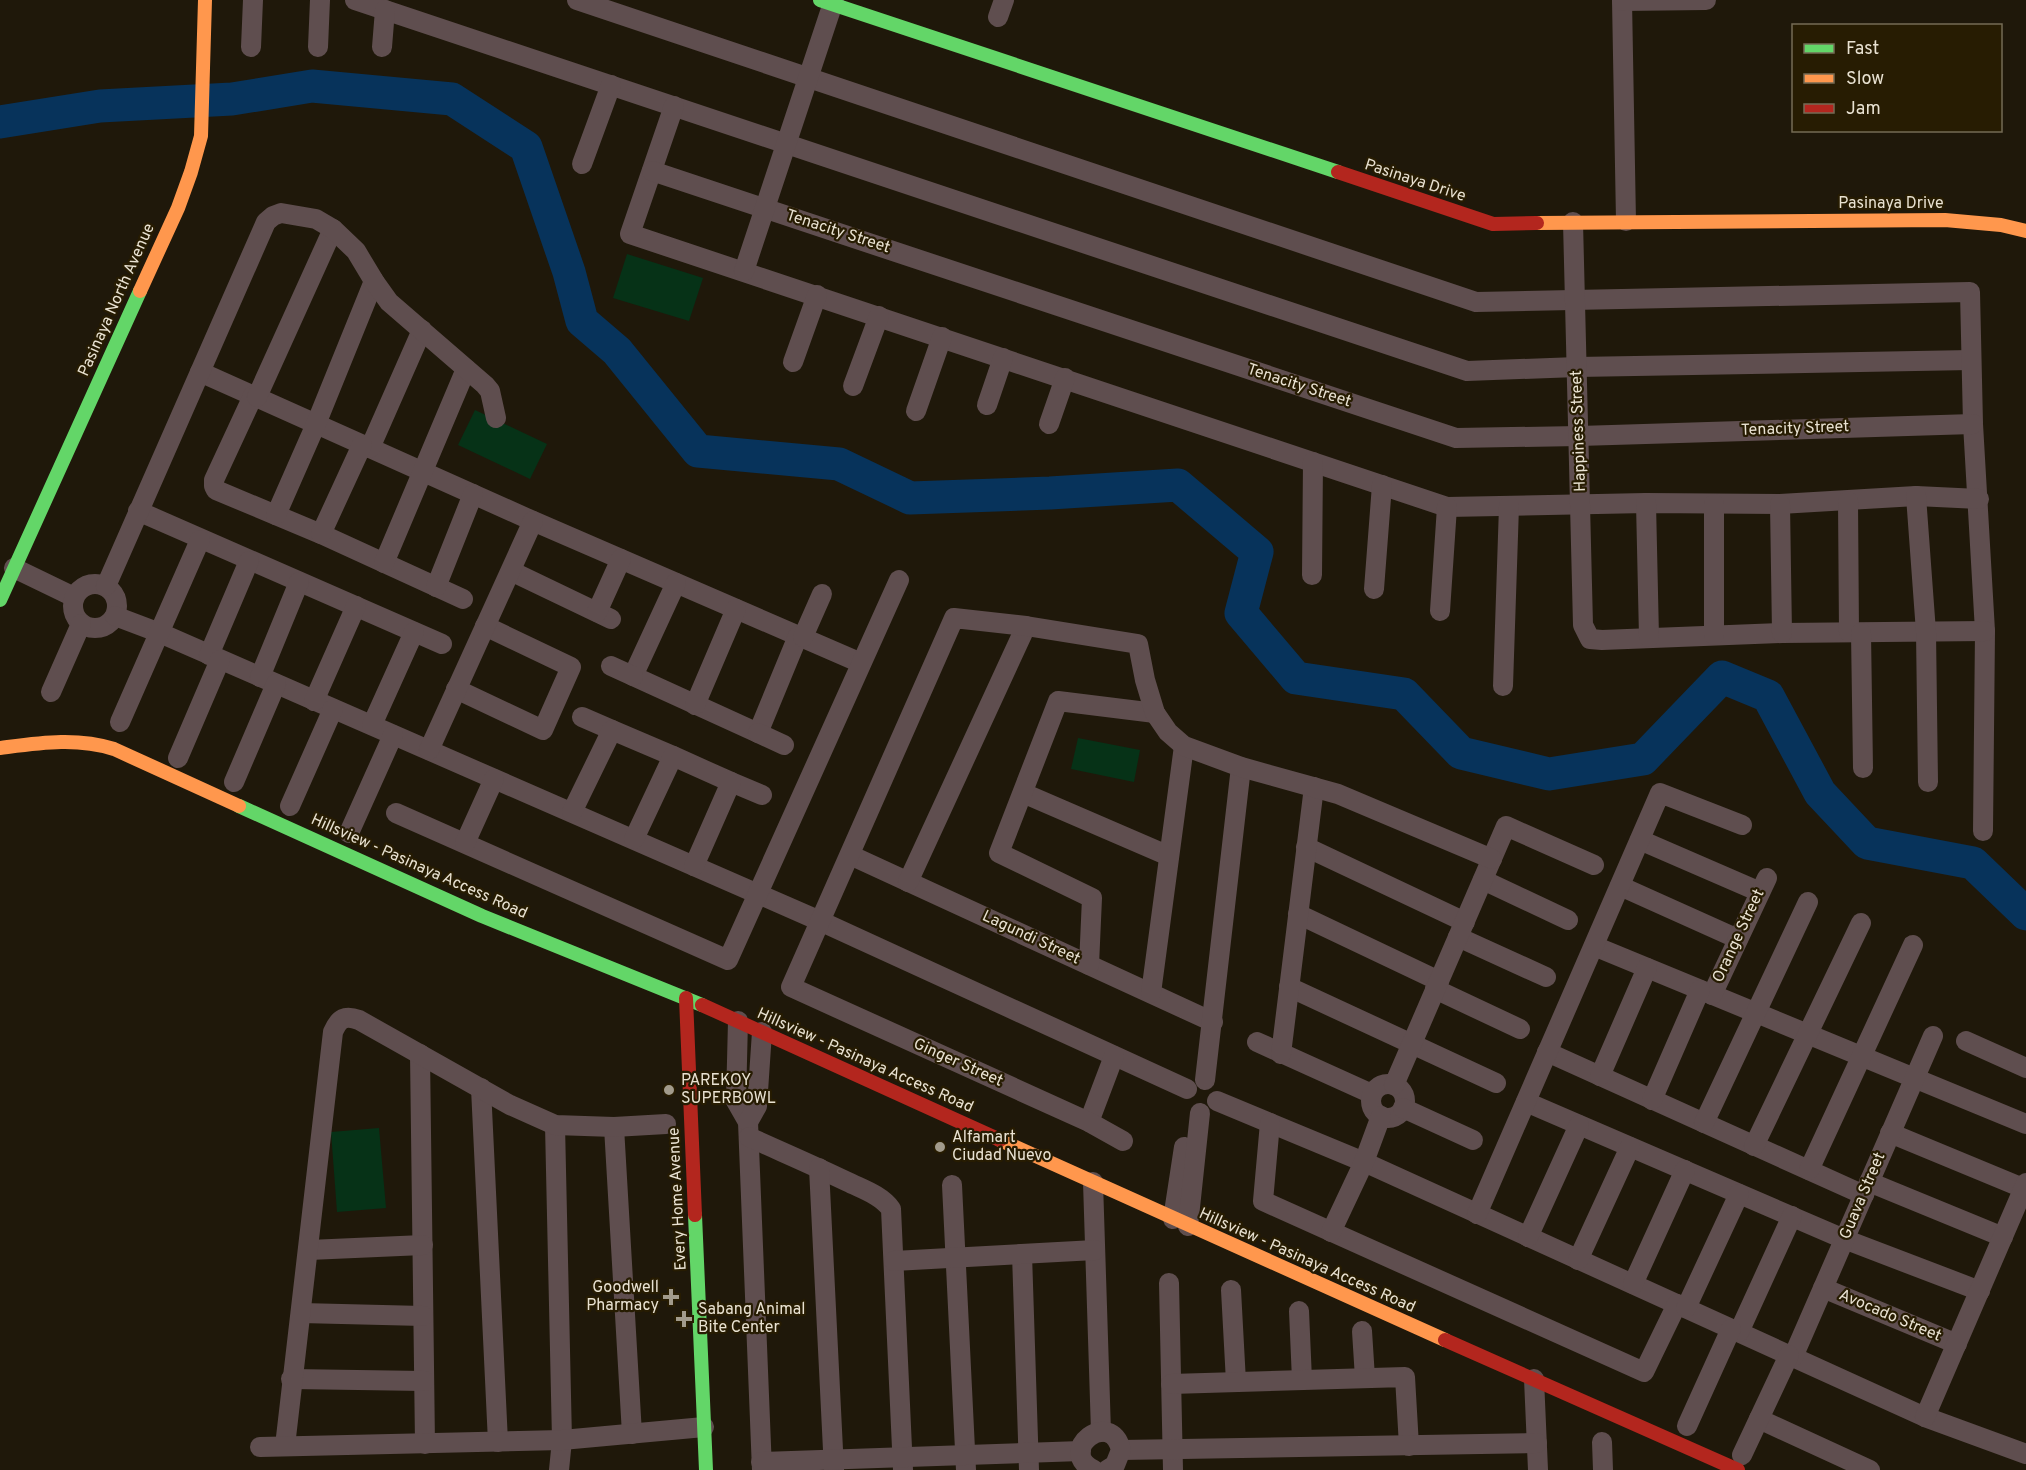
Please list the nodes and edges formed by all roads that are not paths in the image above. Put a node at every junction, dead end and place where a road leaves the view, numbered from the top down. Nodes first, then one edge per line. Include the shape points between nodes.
1 (205, 0) edge
2 (252, 0) edge
3 (320, 0) edge
4 (356, 0) edge
5 (577, 0) edge
6 (1706, 0) edge
7 (829, 1) edge
8 (1622, 1) edge
9 (385, 10) junction
10 (251, 47) dead end
11 (318, 47) dead end
12 (382, 47) dead end
13 (808, 78) junction
14 (611, 85) junction
15 (674, 106) junction
16 (786, 143) junction
17 (582, 164) dead end
18 (652, 171) junction
19 (765, 207) junction
20 (1626, 221) junction
21 (1573, 222) junction
22 (333, 229) junction
23 (2026, 231) edge
24 (744, 271) junction
25 (374, 281) junction
26 (817, 295) junction
27 (1575, 300) junction
28 (879, 316) junction
29 (422, 330) junction
30 (942, 337) junction
31 (1003, 358) junction
32 (1971, 360) junction
33 (793, 362) dead end
34 (1577, 367) junction
35 (466, 369) junction
36 (200, 372) junction
37 (1065, 378) junction
38 (853, 386) dead end
39 (255, 397) junction
40 (987, 405) dead end
41 (916, 411) dead end
42 (496, 418) dead end
43 (316, 424) junction
44 (1049, 424) dead end
45 (1973, 424) junction
46 (1579, 436) junction
47 (366, 446) junction
48 (1313, 462) junction
49 (422, 471) junction
50 (1382, 485) junction
51 (473, 494) junction
52 (1916, 496) junction
53 (1979, 499) junction
54 (1848, 501) junction
55 (1646, 503) junction
56 (1714, 504) junction
57 (1780, 504) junction
58 (1581, 505) junction
59 (1509, 506) junction
60 (1447, 507) junction
61 (138, 511) junction
62 (276, 515) junction
63 (533, 521) junction
64 (321, 534) junction
65 (200, 540) junction
66 (621, 559) junction
67 (249, 561) junction
68 (384, 563) junction
69 (14, 568) junction
70 (511, 571) junction
71 (1312, 575) dead end
72 (899, 580) dead end
73 (299, 582) junction
74 (676, 583) junction
75 (106, 586) junction
76 (436, 587) junction
77 (1374, 589) dead end
78 (822, 594) dead end
79 (74, 597) junction
80 (463, 599) dead end
81 (0, 600) edge
82 (356, 606) junction
83 (736, 609) junction
84 (1440, 611) dead end
85 (115, 616) junction
86 (81, 624) junction
87 (485, 626) junction
88 (1026, 626) junction
89 (1985, 631) junction
90 (414, 632) junction
91 (1855, 632) junction
92 (1926, 632) junction
93 (160, 633) junction
94 (1782, 633) junction
95 (1714, 635) junction
96 (800, 636) junction
97 (1649, 637) junction
98 (442, 644) dead end
99 (215, 658) junction
100 (861, 663) junction
101 (610, 666) dead end
102 (633, 676) junction
103 (268, 680) junction
104 (1503, 686) dead end
105 (456, 689) junction
106 (51, 692) dead end
107 (314, 700) junction
108 (695, 705) junction
109 (333, 709) junction
110 (1155, 713) junction
111 (582, 717) dead end
112 (120, 722) dead end
113 (372, 726) junction
114 (612, 730) junction
115 (758, 733) junction
116 (393, 735) junction
117 (784, 745) dead end
118 (1184, 746) junction
119 (0, 748) edge
120 (429, 750) junction
121 (674, 756) junction
122 (178, 758) dead end
123 (1241, 767) junction
124 (1863, 768) dead end
125 (494, 779) junction
126 (234, 782) dead end
127 (731, 782) junction
128 (1928, 782) dead end
129 (1314, 787) junction
130 (1023, 793) junction
131 (762, 795) dead end
132 (290, 806) dead end
133 (572, 812) junction
134 (396, 813) dead end
135 (1742, 825) dead end
136 (1983, 831) dead end
137 (349, 833) dead end
138 (634, 838) junction
139 (1640, 840) junction
140 (465, 843) junction
141 (1306, 847) junction
142 (850, 855) junction
143 (1169, 856) junction
144 (1492, 859) junction
145 (1593, 865) dead end
146 (694, 866) junction
147 (1483, 880) junction
148 (908, 882) junction
149 (1620, 886) junction
150 (758, 894) junction
151 (1808, 902) dead end
152 (1298, 914) junction
153 (1568, 920) dead end
154 (820, 921) junction
155 (1861, 923) dead end
156 (1461, 929) junction
157 (1738, 939) junction
158 (1913, 945) dead end
159 (1594, 946) junction
160 (1089, 965) junction
161 (1647, 968) junction
162 (1546, 977) dead end
163 (1437, 985) junction
164 (1289, 987) junction
165 (1706, 992) junction
166 (1151, 993) junction
167 (686, 998) junction
168 (1756, 1012) junction
169 (738, 1021) junction
170 (1213, 1022) junction
171 (1520, 1029) dead end
172 (762, 1032) junction
173 (1808, 1034) junction
174 (1933, 1036) dead end
175 (1966, 1041) dead end
176 (1257, 1042) dead end
177 (1412, 1043) junction
178 (1548, 1052) junction
179 (420, 1054) junction
180 (1281, 1054) junction
181 (1114, 1056) junction
182 (1862, 1056) junction
183 (2026, 1068) edge
184 (1600, 1076) junction
185 (1914, 1078) junction
186 (1205, 1080) junction
187 (1496, 1083) dead end
188 (1394, 1085) junction
189 (481, 1088) junction
190 (1372, 1094) junction
191 (1652, 1100) junction
192 (1217, 1101) junction
193 (1526, 1102) junction
194 (1192, 1104) junction
195 (1403, 1108) junction
196 (1381, 1116) junction
197 (1089, 1122) junction
198 (1270, 1123) junction
199 (1704, 1123) junction
200 (666, 1124) dead end
201 (2026, 1124) edge
202 (555, 1125) junction
203 (1579, 1125) junction
204 (614, 1127) junction
205 (749, 1129) junction
206 (1890, 1133) junction
207 (1473, 1140) dead end
208 (1123, 1141) dead end
209 (1754, 1146) junction
210 (1630, 1147) junction
211 (1364, 1162) junction
212 (819, 1168) junction
213 (1685, 1170) junction
214 (1809, 1170) junction
215 (1093, 1182) junction
216 (952, 1185) dead end
217 (2025, 1185) edge
218 (1866, 1189) junction
219 (1739, 1194) junction
220 (1477, 1214) junction
221 (1792, 1216) junction
222 (1180, 1222) junction
223 (1331, 1232) junction
224 (1528, 1237) junction
225 (2003, 1237) junction
226 (1844, 1239) junction
227 (423, 1245) junction
228 (309, 1250) junction
229 (1095, 1250) junction
230 (1022, 1254) junction
231 (956, 1257) junction
232 (1578, 1260) junction
233 (894, 1261) junction
234 (1169, 1283) dead end
235 (1633, 1284) junction
236 (1823, 1288) junction
237 (1231, 1290) dead end
238 (1980, 1291) junction
239 (1682, 1306) junction
240 (1299, 1311) dead end
241 (301, 1313) junction
242 (423, 1316) junction
243 (1362, 1331) dead end
244 (1735, 1331) junction
245 (1957, 1344) junction
246 (1791, 1356) junction
247 (1365, 1378) junction
248 (1534, 1379) junction
249 (291, 1380) junction
250 (1302, 1380) junction
251 (424, 1381) junction
252 (1236, 1382) junction
253 (1171, 1384) junction
254 (1925, 1417) junction
255 (1759, 1419) junction
256 (1687, 1426) dead end
257 (704, 1427) junction
258 (1101, 1432) junction
259 (632, 1434) junction
260 (562, 1440) junction
261 (498, 1442) junction
262 (1602, 1442) dead end
263 (1537, 1443) junction
264 (425, 1444) junction
265 (285, 1446) junction
266 (1409, 1446) junction
267 (260, 1447) dead end
268 (1120, 1450) junction
269 (1172, 1450) junction
270 (1081, 1451) junction
271 (2026, 1454) edge
272 (1028, 1461) edge
273 (966, 1462) edge
274 (1740, 1462) edge
275 (903, 1463) edge
276 (834, 1465) edge
277 (762, 1466) edge
278 (559, 1470) edge
279 (706, 1470) edge
280 (1094, 1470) edge
281 (1107, 1470) edge
282 (1173, 1470) edge
283 (1538, 1470) edge
284 (1603, 1470) edge
285 (1870, 1470) edge

1 - 69 street, Pasinaya North Avenue via 201,136 191,172
2 - 10 street
3 - 11 street
4 - 9 street
5 - 13 street
6 - 8 street
7 - 13 street
7 - 21 street, Pasinaya Drive via 1493,224
8 - 20 street
9 - 12 street
9 - 14 street
13 - 16 street
13 - 27 street via 1476,302
14 - 15 street
14 - 17 street
15 - 16 street
15 - 18 street
16 - 19 street
16 - 34 street via 1467,371
18 - 19 street, Tenacity Street
18 - 24 street via 630,234
19 - 24 street
19 - 46 street, Tenacity Street via 1455,438
20 - 21 street, Pasinaya Drive
20 - 23 street, Pasinaya Drive via 1945,220
21 - 27 street, Happiness Street
22 - 25 street via 356,251
22 - 36 street via 316,219 281,213 266,222
22 - 39 street
24 - 26 street
25 - 29 street via 389,302
25 - 43 street
26 - 28 street
26 - 33 street
27 - 32 street via 1970,292
27 - 34 street, Happiness Street
28 - 30 street
28 - 38 street
29 - 35 street
29 - 47 street
30 - 31 street
30 - 41 street
31 - 37 street
31 - 40 street
32 - 34 street
32 - 45 street
34 - 46 street, Happiness Street
35 - 42 street via 490,391
35 - 49 street
36 - 39 street
36 - 61 street
37 - 44 street
37 - 48 street
39 - 43 street
39 - 62 street via 214,486
43 - 47 street
43 - 62 street
45 - 46 street, Tenacity Street
45 - 53 street
46 - 58 street, Happiness Street
47 - 49 street
47 - 64 street
48 - 50 street
48 - 71 street
49 - 51 street
49 - 68 street
50 - 60 street
50 - 77 street
51 - 63 street
51 - 76 street
52 - 53 street
52 - 54 street
52 - 92 street
53 - 89 street
54 - 57 street
54 - 91 street
55 - 56 street
55 - 58 street
55 - 97 street
56 - 57 street
56 - 95 street
57 - 94 street
58 - 59 street
58 - 97 street, Happiness Street via 1583,625 1590,639
59 - 60 street
59 - 104 street
60 - 84 street
61 - 65 street
61 - 75 street
62 - 64 street
63 - 66 street
63 - 70 street
64 - 68 street
65 - 67 street
65 - 93 street
66 - 70 street via 604,615
66 - 74 street
67 - 73 street
67 - 99 street
68 - 76 street
69 - 79 street
69 - 81 street, Pasinaya North Avenue
70 - 87 street
72 - 100 street
73 - 82 street
73 - 103 street
74 - 83 street
74 - 102 street
75 - 79 street via 91,584
75 - 85 street via 117,603
76 - 80 street
78 - 96 street
79 - 86 street via 73,611
82 - 90 street
82 - 107 street
83 - 96 street
83 - 108 street
85 - 86 street via 96,629
85 - 93 street
86 - 106 street
87 - 105 street
87 - 105 street via 572,667 543,730
88 - 110 street via 1138,644
88 - 142 street via 954,618
88 - 148 street
89 - 92 street
89 - 136 street
90 - 98 street
90 - 113 street
91 - 92 street
91 - 94 street
91 - 124 street
92 - 128 street
93 - 99 street
93 - 112 street
94 - 95 street
95 - 97 street
96 - 100 street
96 - 115 street
99 - 103 street
99 - 122 street
100 - 150 street
101 - 102 street
102 - 108 street
103 - 107 street
103 - 126 street
105 - 120 street
107 - 109 street
108 - 115 street
109 - 113 street
109 - 132 street
110 - 118 street
110 - 130 street via 1058,701
111 - 114 street
113 - 116 street
114 - 121 street
114 - 133 street
115 - 117 street
116 - 120 street
116 - 137 street
118 - 123 street
118 - 143 street
119 - 167 street, Hillsview - Pasinaya Access Road via 82,741 103,744 482,916
120 - 125 street
121 - 127 street
121 - 138 street
123 - 129 street
123 - 170 street
125 - 133 street
125 - 140 street
127 - 131 street
127 - 146 street
129 - 141 street
129 - 144 street
130 - 143 street
130 - 160 street via 999,853 1092,898
133 - 138 street
134 - 140 street
135 - 139 street via 1660,793
138 - 146 street
139 - 149 street
139 - 157 street, Orange Street via 1763,885
140 - 150 street via 728,960
141 - 152 street
141 - 156 street
142 - 148 street, Lagundi Street
142 - 154 street
143 - 166 street
144 - 145 street via 1506,826
144 - 147 street
146 - 150 street
147 - 153 street
147 - 156 street
148 - 160 street, Lagundi Street
149 - 157 street
149 - 159 street
150 - 154 street
151 - 168 street
152 - 163 street
152 - 164 street
154 - 181 street
154 - 197 street, Ginger Street via 791,987
155 - 173 street
156 - 162 street
156 - 163 street
157 - 165 street, Orange Street
158 - 182 street
159 - 161 street
159 - 178 street
160 - 166 street, Lagundi Street
161 - 165 street
161 - 184 street
163 - 171 street
163 - 177 street
164 - 177 street
164 - 180 street
165 - 168 street
165 - 191 street, Orange Street
166 - 170 street, Lagundi Street
167 - 169 street, Hillsview - Pasinaya Access Road
167 - 257 street, Every Home Avenue
168 - 173 street
168 - 199 street
169 - 172 street, Hillsview - Pasinaya Access Road
169 - 205 street via 736,1101
170 - 186 street
172 - 205 street via 757,1106
172 - 215 street, Hillsview - Pasinaya Access Road
173 - 182 street
173 - 209 street
174 - 185 street, Guava Street
175 - 183 street
176 - 180 street
177 - 187 street
177 - 188 street
178 - 184 street
178 - 193 street
179 - 189 street
179 - 227 street
179 - 228 street via 359,1020 342,1018 336,1024
180 - 190 street
181 - 194 street
181 - 197 street
182 - 185 street
182 - 214 street
184 - 191 street
185 - 201 street
185 - 206 street, Guava Street
186 - 192 street via 1217,1090
186 - 194 street via 1194,1082
188 - 190 street via 1381,1085
188 - 195 street via 1403,1093
189 - 202 street
189 - 261 street
190 - 196 street via 1372,1107
191 - 199 street
192 - 194 street via 1211,1110
192 - 198 street
193 - 203 street
193 - 220 street
194 - 222 street
195 - 196 street via 1394,1116
195 - 207 street
196 - 211 street
197 - 208 street, Ginger Street
198 - 211 street
198 - 223 street via 1263,1201
199 - 209 street
200 - 204 street
202 - 204 street
202 - 260 street
203 - 210 street
203 - 224 street
204 - 259 street
205 - 212 street
205 - 277 street
206 - 217 street
206 - 218 street, Guava Street
209 - 214 street
210 - 213 street
210 - 232 street
211 - 220 street
211 - 223 street
212 - 233 street via 887,1204 892,1214
212 - 276 street
213 - 219 street
213 - 235 street
214 - 218 street
215 - 222 street, Hillsview - Pasinaya Access Road
215 - 229 street
216 - 231 street
217 - 225 street
218 - 225 street
218 - 226 street, Guava Street
219 - 221 street
219 - 239 street
220 - 224 street
221 - 226 street
221 - 244 street
222 - 248 street, Hillsview - Pasinaya Access Road
223 - 239 street via 1644,1372
224 - 232 street
225 - 238 street
226 - 236 street, Guava Street
226 - 238 street
227 - 228 street
227 - 242 street
228 - 241 street
229 - 230 street
229 - 258 street
230 - 231 street
230 - 272 street
231 - 233 street
231 - 273 street
232 - 235 street
233 - 275 street
234 - 253 street
235 - 239 street
236 - 245 street, Avocado Street
236 - 246 street, Guava Street
237 - 252 street
238 - 245 street
239 - 244 street
240 - 250 street
241 - 242 street
241 - 249 street
242 - 251 street
243 - 247 street
244 - 246 street
244 - 256 street
245 - 254 street
246 - 254 street
246 - 255 street, Guava Street
247 - 250 street
247 - 266 street via 1405,1377
248 - 263 street
248 - 274 street, Hillsview - Pasinaya Access Road
249 - 251 street
249 - 265 street
250 - 252 street
251 - 264 street
252 - 253 street
253 - 269 street
254 - 271 street
255 - 274 street, Guava Street
255 - 285 street
257 - 259 street
257 - 279 street, Every Home Avenue
258 - 268 street via 1112,1435
258 - 270 street via 1085,1440
259 - 260 street
260 - 261 street
260 - 278 street
261 - 264 street
262 - 284 street
263 - 266 street
263 - 283 street
264 - 265 street
265 - 267 street
266 - 269 street
268 - 269 street
268 - 281 street via 1115,1465
269 - 282 street
270 - 272 street
270 - 280 street via 1083,1461
272 - 273 street
273 - 275 street
275 - 276 street
276 - 277 street

